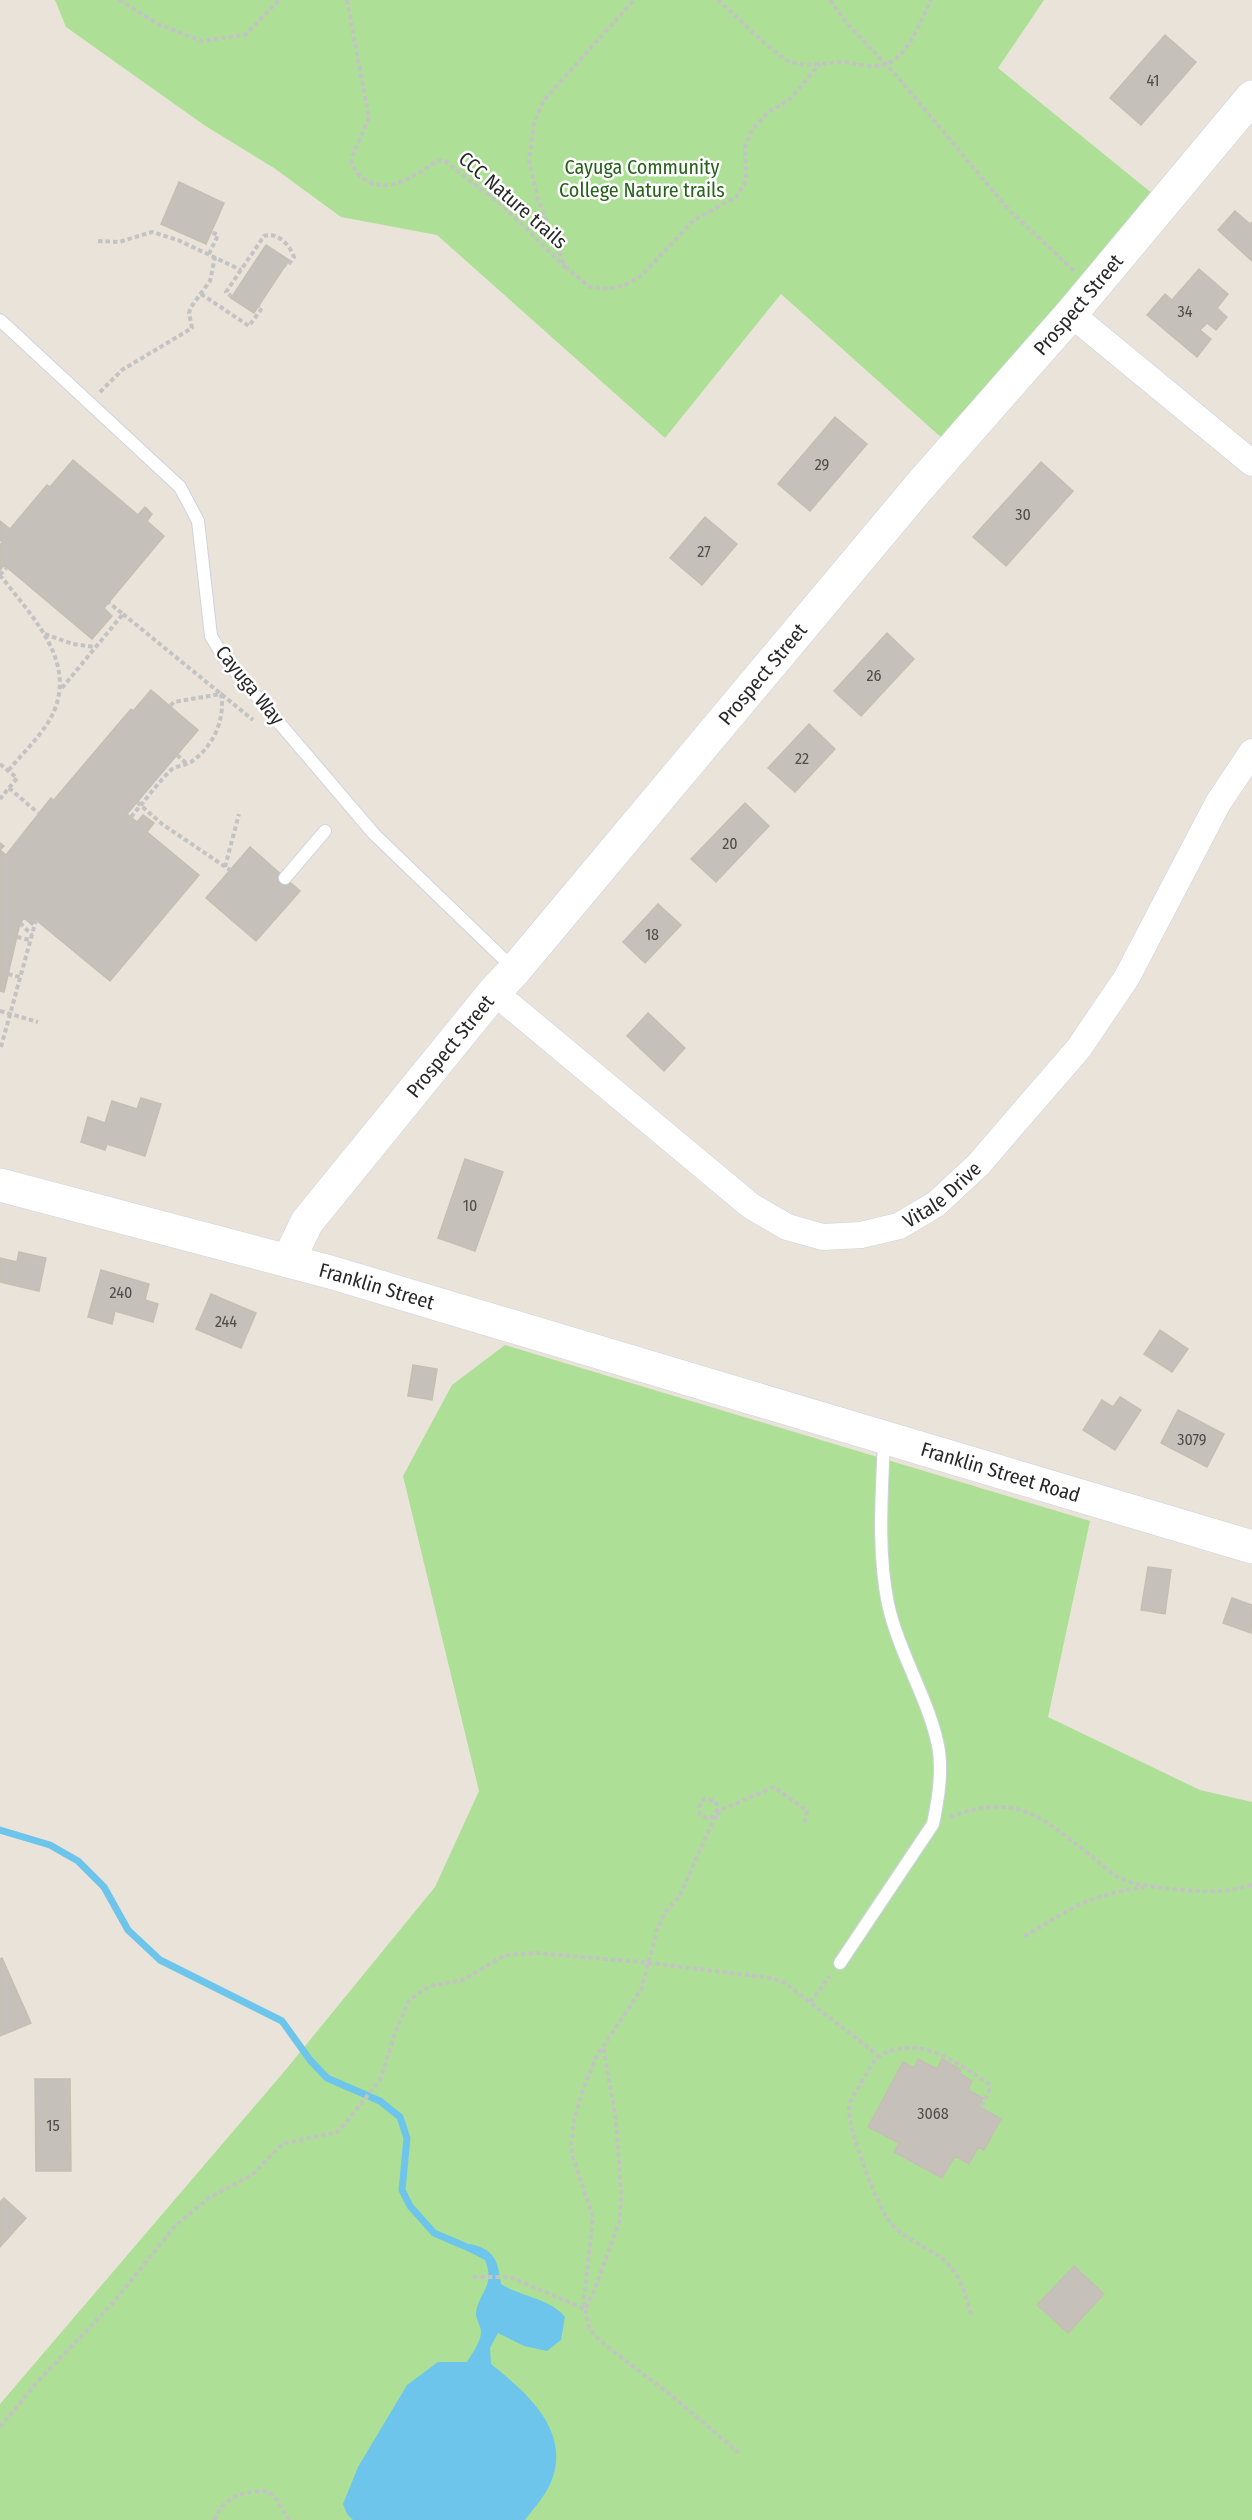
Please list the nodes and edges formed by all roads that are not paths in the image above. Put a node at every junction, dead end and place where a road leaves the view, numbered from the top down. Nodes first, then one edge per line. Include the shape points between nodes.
1 (1252, 97) edge
2 (1071, 314) junction
3 (0, 320) edge
4 (1252, 463) edge
5 (1252, 752) edge
6 (326, 831) dead end
7 (285, 878) dead end
8 (504, 981) junction
9 (0, 1185) edge
10 (288, 1261) junction
11 (750, 1397) joint
12 (885, 1438) junction
13 (1252, 1547) edge
14 (840, 1964) road end

1 - 2 street, Prospect Street
2 - 4 street
2 - 8 street, Prospect Street via 919,487
3 - 8 lane, Cayuga Way via 180,487 198,521 211,636 224,658
5 - 8 street, Vitale Drive via 1218,802 1127,977 1079,1048 978,1165 936,1204 899,1226 861,1235 823,1237 787,1227 751,1206
6 - 7 lane
8 - 10 street, Prospect Street via 307,1222
9 - 10 street, Franklin Street
10 - 11 street, Franklin Street
11 - 12 street, Franklin Street Road
12 - 13 street, Franklin Street Road
12 - 14 lane via 882,1565 889,1606 939,1752 939,1798 933,1824

